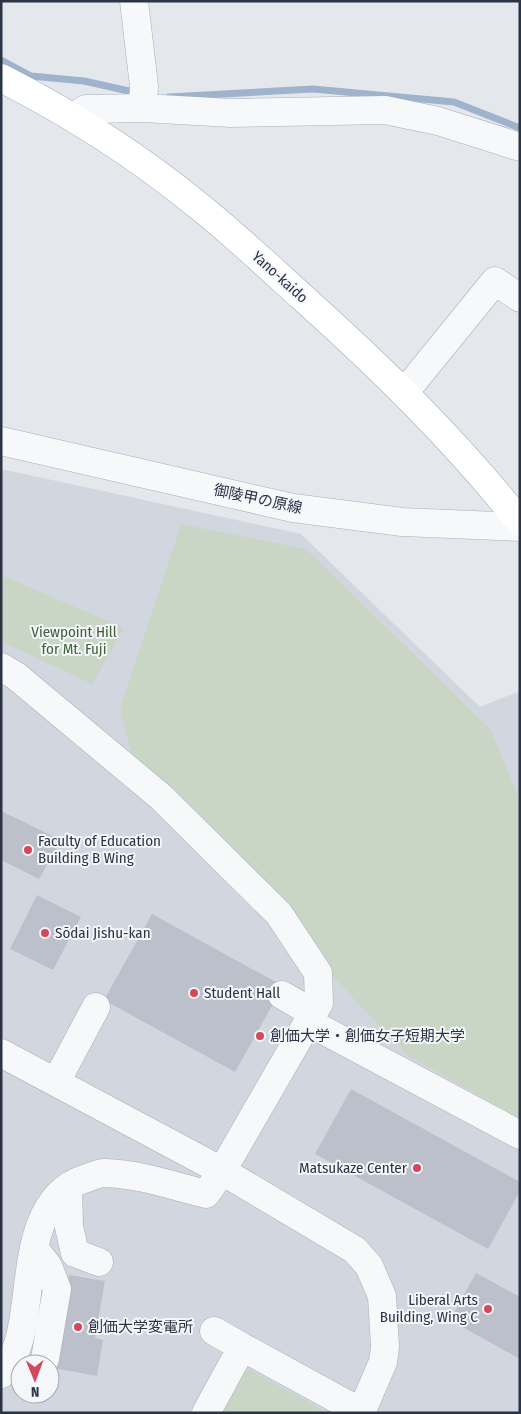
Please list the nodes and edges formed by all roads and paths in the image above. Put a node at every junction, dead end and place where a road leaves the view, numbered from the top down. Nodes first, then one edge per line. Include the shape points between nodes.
1 (134, 1) edge
2 (1, 78) edge
3 (144, 99) junction
4 (73, 117) junction
5 (520, 147) edge
6 (520, 298) edge
7 (404, 393) junction
8 (1, 441) edge
9 (520, 522) edge
10 (520, 527) edge
11 (1, 667) edge
12 (282, 995) dead end
13 (96, 1007) dead end
14 (311, 1017) junction
15 (1, 1053) edge
16 (56, 1082) junction
17 (520, 1135) edge
18 (222, 1171) junction
19 (68, 1188) junction
20 (34, 1248) junction
21 (99, 1262) dead end
22 (214, 1331) dead end
23 (242, 1347) junction
24 (46, 1354) edge
25 (1, 1374) edge
26 (361, 1412) edge
27 (206, 1413) edge

1 - 3 street
2 - 4 main road, Yano-kaido
3 - 4 street via 86,109
3 - 5 street via 231,113 385,110 438,121
4 - 7 main road, Yano-kaido via 201,207 339,330
6 - 7 street via 496,281
7 - 9 main road, Yano-kaido via 461,450
8 - 10 street, 御陵甲の原線 via 292,508 402,522
11 - 14 street via 161,797 279,914 318,973 319,1003
12 - 14 street
13 - 16 street
14 - 17 street
14 - 18 street
15 - 16 street
16 - 18 street
18 - 19 street via 206,1194 135,1176 103,1173 73,1183
18 - 26 street via 356,1250 370,1266 382,1296 386,1347 383,1362
19 - 20 street via 53,1201
19 - 21 street via 69,1227 75,1253
20 - 24 street via 48,1266 57,1289
20 - 25 street via 18,1345
22 - 23 street
23 - 26 street
23 - 27 street

